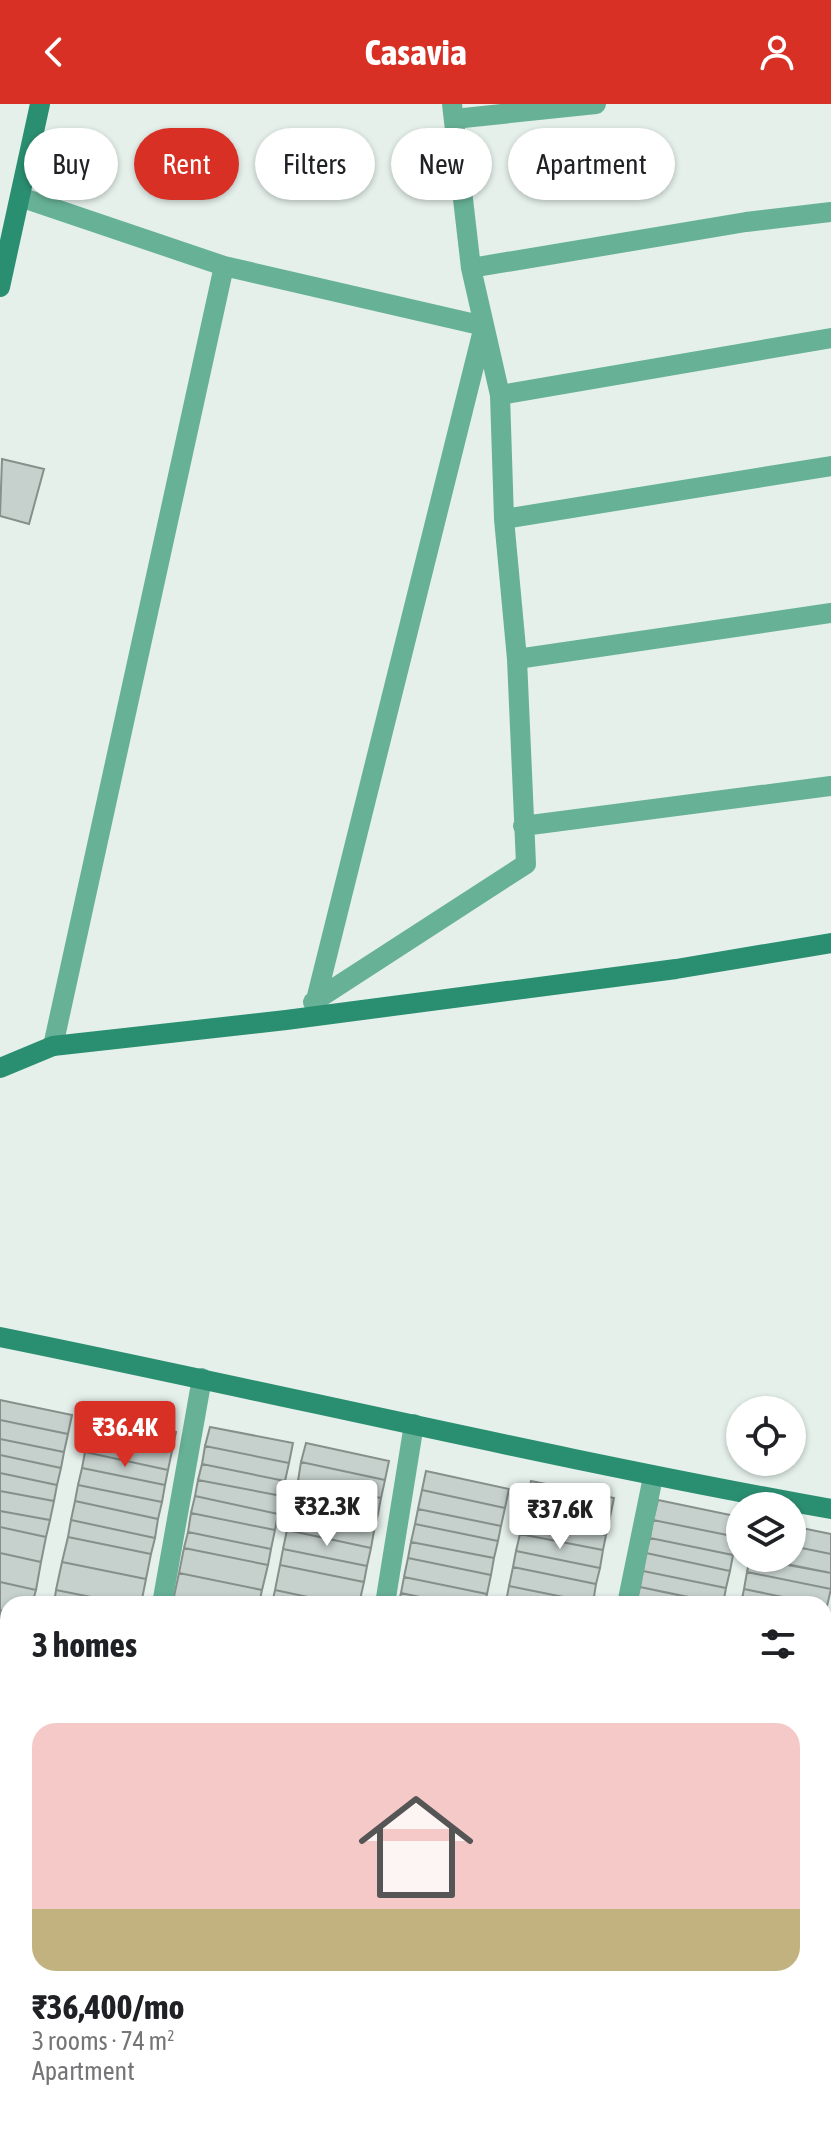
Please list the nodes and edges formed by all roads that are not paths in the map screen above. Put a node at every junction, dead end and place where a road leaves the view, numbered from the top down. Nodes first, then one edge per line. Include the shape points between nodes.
1 (40, 104) edge
2 (596, 104) edge
3 (453, 112) edge
4 (20, 197) junction
5 (831, 212) edge
6 (224, 266) junction
7 (471, 268) junction
8 (0, 287) edge
9 (484, 326) junction
10 (831, 338) edge
11 (500, 395) junction
12 (831, 466) edge
13 (504, 519) junction
14 (831, 613) edge
15 (517, 659) junction
16 (831, 786) edge
17 (523, 826) junction
18 (831, 943) edge
19 (316, 1000) junction
20 (286, 1020) junction
21 (53, 1046) junction
22 (0, 1068) edge
23 (0, 1337) edge
24 (202, 1378) junction
25 (414, 1424) junction
26 (653, 1477) junction
27 (831, 1509) edge
28 (163, 1596) edge
29 (386, 1596) edge
30 (629, 1596) edge

1 - 4 street
2 - 3 street
3 - 7 street
4 - 6 street
4 - 8 street
5 - 7 street
6 - 9 street
6 - 21 street
7 - 9 street
9 - 11 street
9 - 19 street
10 - 11 street
11 - 13 street
12 - 13 street
13 - 15 street
14 - 15 street
15 - 17 street
16 - 17 street
17 - 19 street via 526,864
18 - 20 street via 676,969
19 - 20 street
20 - 21 street
21 - 22 street
23 - 24 street
24 - 25 street
24 - 28 street
25 - 26 street
25 - 29 street
26 - 27 street
26 - 30 street

